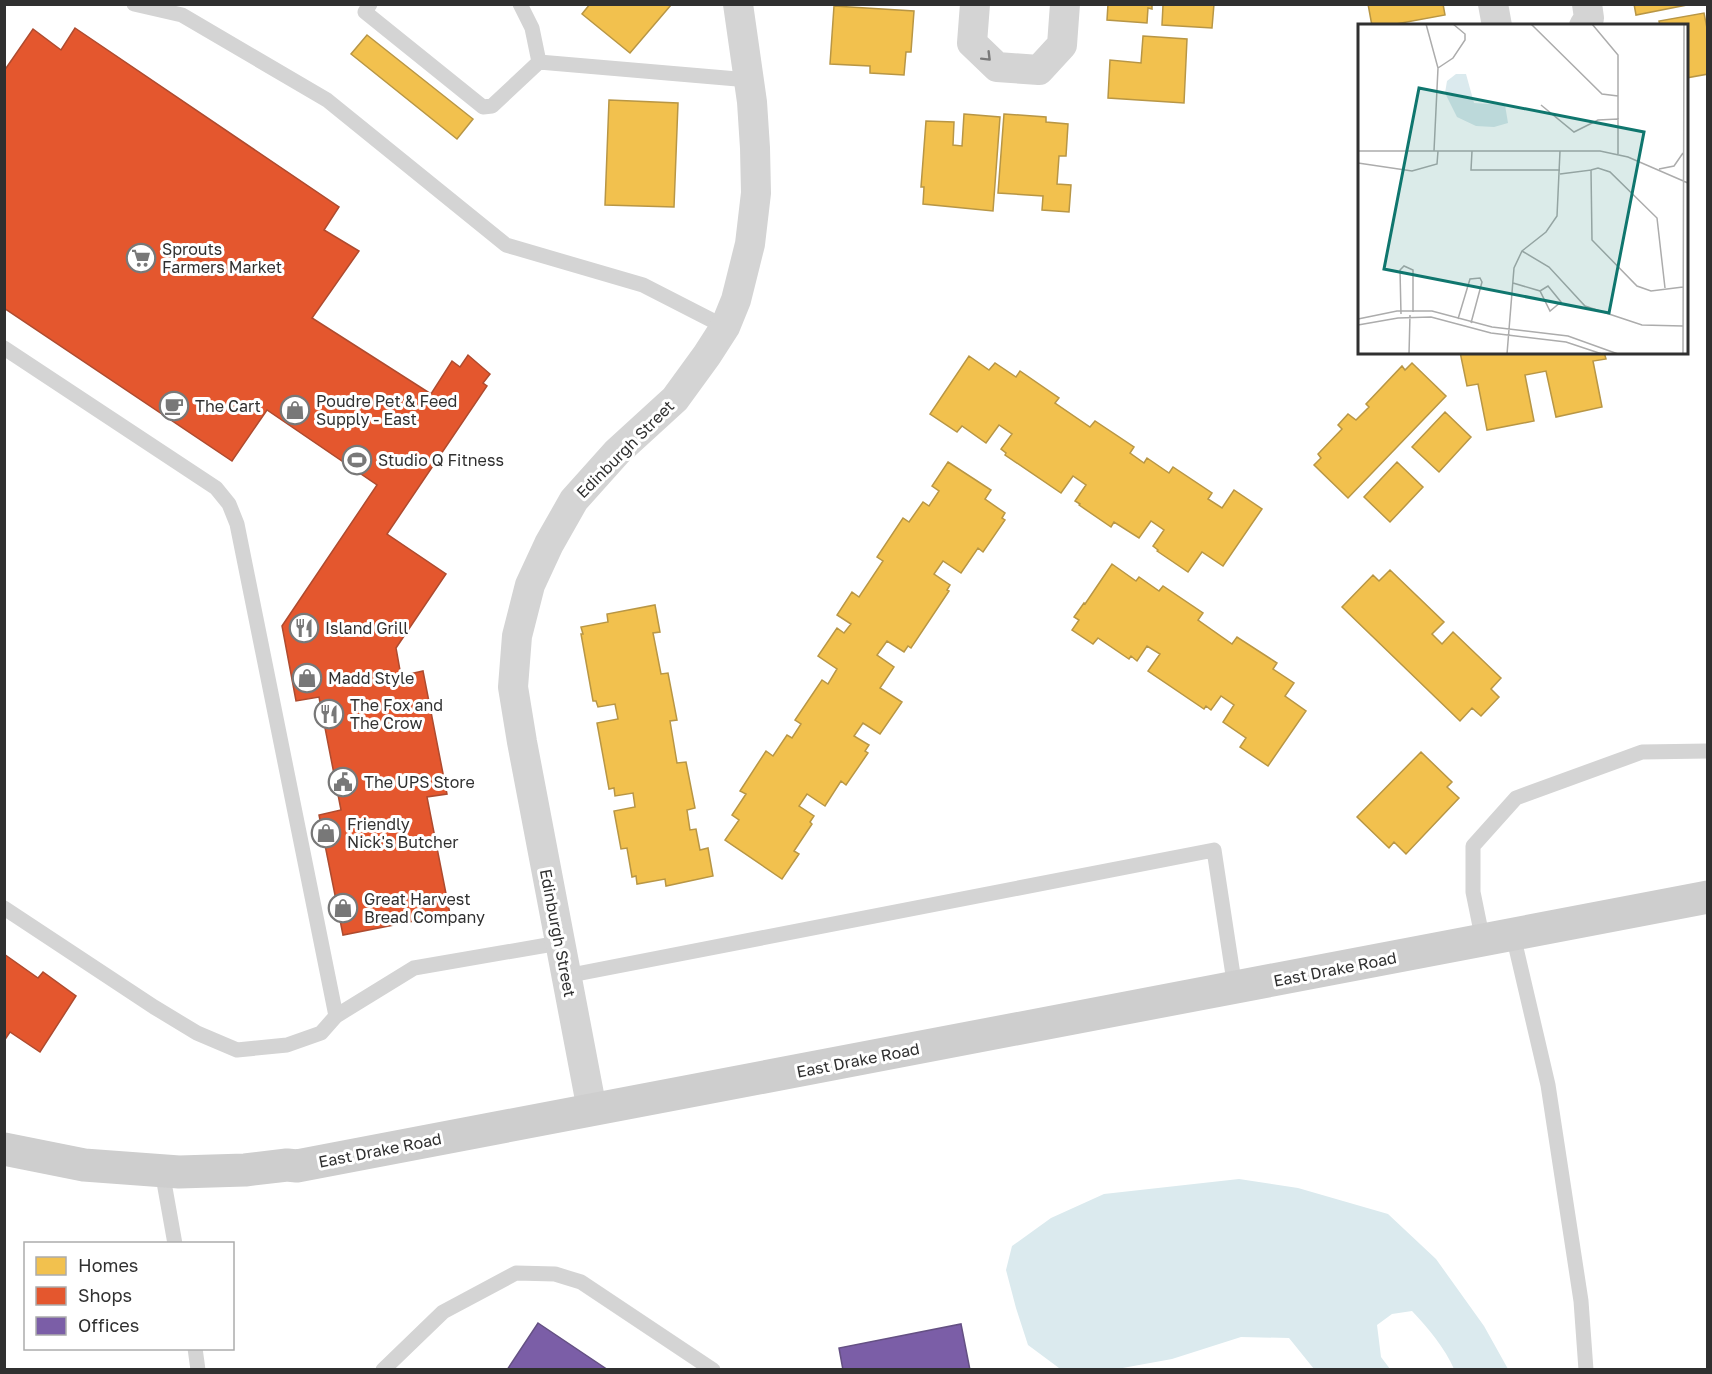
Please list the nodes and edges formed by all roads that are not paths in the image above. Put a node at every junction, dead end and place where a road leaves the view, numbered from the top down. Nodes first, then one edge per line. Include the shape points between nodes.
1 (134, 4) edge
2 (370, 4) edge
3 (520, 4) edge
4 (738, 4) edge
5 (975, 4) edge
6 (1065, 4) edge
7 (1493, 4) edge
8 (1587, 4) edge
9 (1497, 24) edge
10 (1585, 24) edge
11 (538, 62) junction
12 (749, 81) junction
13 (725, 327) junction
14 (4, 348) edge
15 (1707, 751) edge
16 (1707, 897) edge
17 (4, 908) edge
18 (1498, 938) junction
19 (560, 943) junction
20 (566, 976) junction
21 (1235, 988) junction
22 (336, 1016) junction
23 (592, 1110) junction
24 (4, 1149) edge
25 (162, 1171) junction
26 (175, 1242) edge
27 (195, 1350) edge
28 (198, 1370) edge
29 (382, 1370) edge
30 (713, 1370) edge
31 (1586, 1370) edge

1 - 13 lane via 182,15 327,100 506,245 643,285
2 - 11 lane via 364,12 483,107 492,106
3 - 11 lane via 532,27
4 - 12 street, Edinburgh Street
5 -> 6 street via 972,43 997,67 1039,70 1062,45
7 - 9 street
8 - 10 street via 1589,18
11 - 12 lane
12 - 13 street, Edinburgh Street via 756,193 750,244
13 - 19 street, Edinburgh Street via 675,399 617,452 574,500 549,544 523,609 513,687
14 - 22 lane via 216,488 229,504 237,524
15 - 18 lane via 1642,752 1516,798 1473,846 1473,892
16 - 18 main road, East Drake Road
17 - 22 lane via 154,1007 197,1033 237,1050 287,1045 321,1033
18 - 21 main road, East Drake Road
18 - 31 lane via 1548,1085 1581,1302
19 - 20 street, Edinburgh Street
19 - 22 lane via 414,968
20 - 21 lane via 1214,850
20 - 23 street, Edinburgh Street
21 - 23 main road, East Drake Road
23 - 25 main road, East Drake Road via 297,1166
24 - 25 main road, East Drake Road via 84,1165
25 - 26 lane
27 - 28 lane
29 - 30 lane via 443,1312 516,1273 555,1274 580,1282

